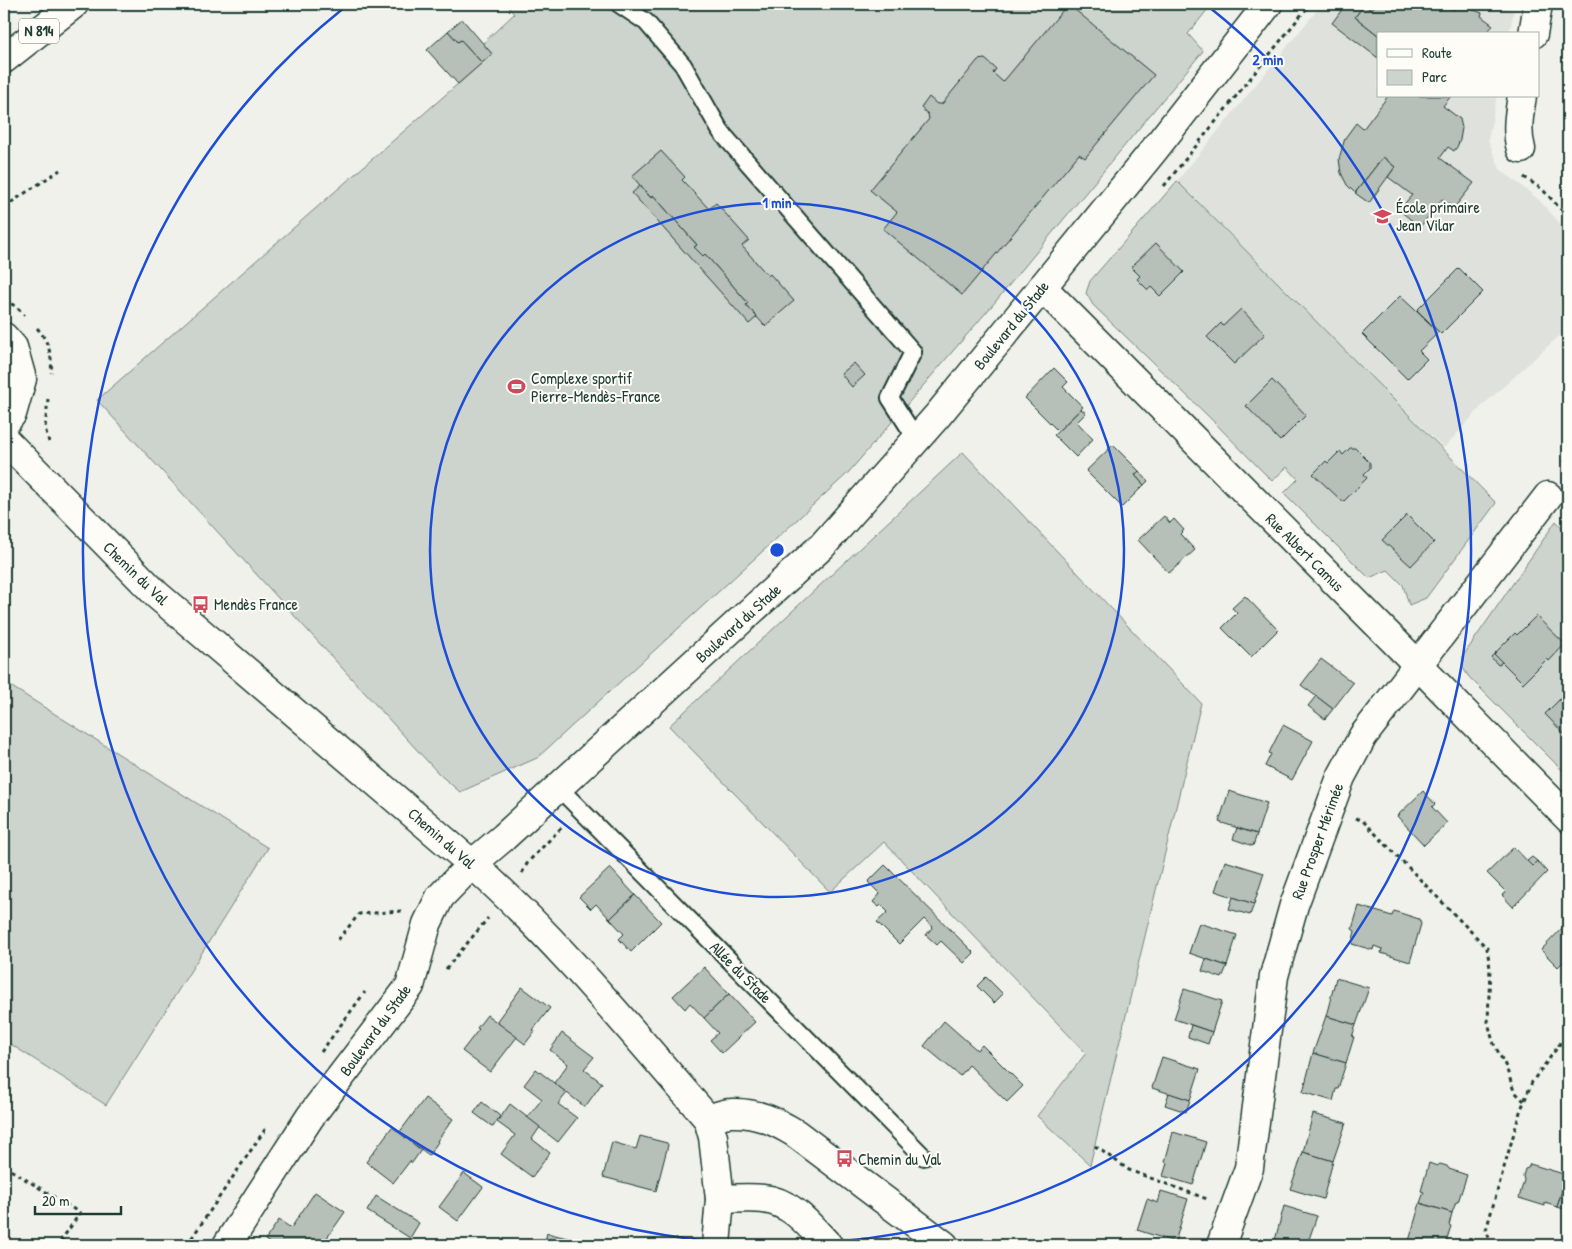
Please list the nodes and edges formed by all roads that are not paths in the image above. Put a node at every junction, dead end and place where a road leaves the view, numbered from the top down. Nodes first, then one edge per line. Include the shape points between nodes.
1 (74, 4) edge
2 (618, 4) edge
3 (1268, 4) edge
4 (1538, 4) edge
5 (1533, 32) edge
6 (4, 59) edge
7 (1522, 98) edge
8 (1521, 149) dead end
9 (1042, 288) junction
10 (4, 337) edge
11 (4, 424) edge
12 (4, 439) edge
13 (917, 440) junction
14 (1548, 496) dead end
15 (1418, 665) junction
16 (558, 787) junction
17 (1568, 818) edge
18 (472, 864) junction
19 (708, 1119) junction
20 (924, 1157) dead end
21 (720, 1199) junction
22 (227, 1245) edge
23 (716, 1245) edge
24 (828, 1245) edge
25 (944, 1245) edge
26 (1221, 1245) edge

1 - 6 main road, N 814
2 - 13 lane via 646,22 683,65 721,132 914,352 890,398
3 - 9 main road, Boulevard du Stade
4 - 5 main road
7 - 8 main road via 1518,137
9 - 13 main road, Boulevard du Stade
9 - 15 main road, Rue Albert Camus
10 - 11 main road via 13,347 22,379 12,414
12 - 18 main road, Chemin du Val via 157,595
13 - 16 main road, Boulevard du Stade via 822,546
14 - 15 main road, Rue Prosper Mérimée
15 - 17 main road, Rue Albert Camus
15 - 26 main road, Rue Prosper Mérimée via 1363,736 1341,777 1294,905 1274,976 1249,1168
16 - 18 main road, Boulevard du Stade
16 - 20 lane, Allée du Stade
18 - 19 main road, Chemin du Val via 507,894 583,976
18 - 22 main road, Boulevard du Stade via 440,897 426,924 410,986 310,1117
19 - 21 main road, Chemin du Val
19 - 25 main road via 730,1113 774,1120 796,1133
21 - 23 main road, Chemin du Val
21 - 24 main road via 764,1199 787,1206

